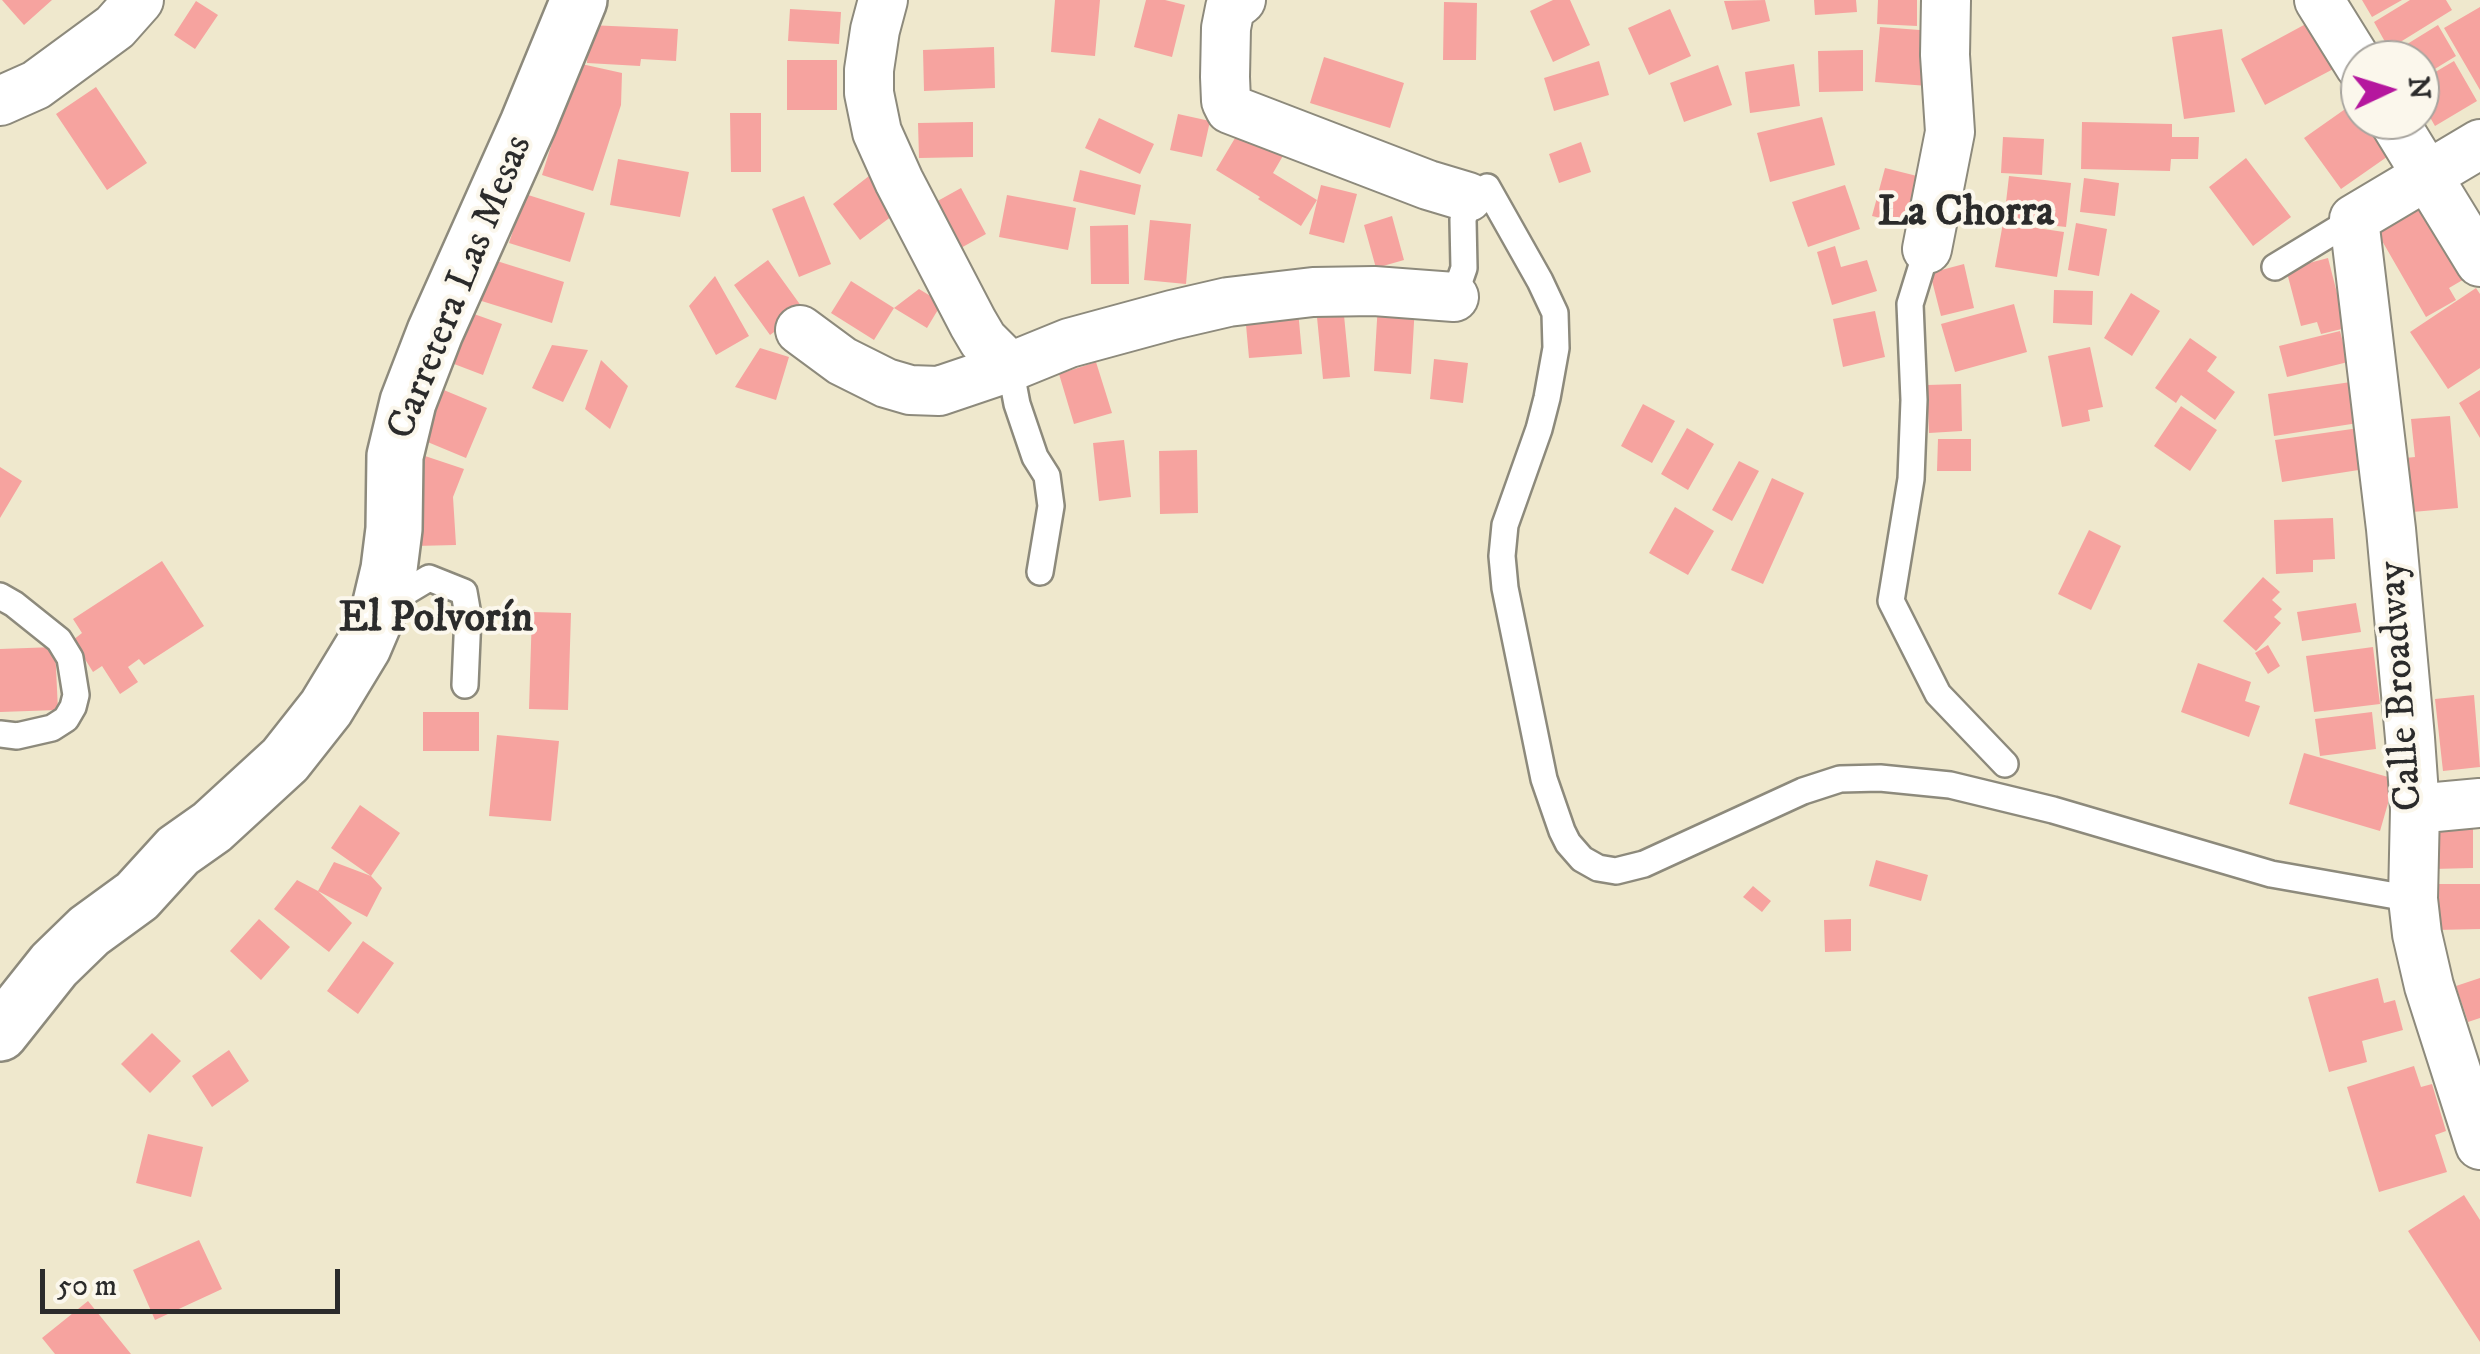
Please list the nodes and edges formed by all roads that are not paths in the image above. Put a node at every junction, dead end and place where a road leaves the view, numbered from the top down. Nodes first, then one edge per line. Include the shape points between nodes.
1 (139, 0) edge
2 (579, 0) edge
3 (883, 0) edge
4 (1241, 0) edge
5 (1946, 0) edge
6 (2319, 0) edge
7 (2344, 40) edge
8 (0, 101) edge
9 (2405, 140) edge
10 (2480, 144) edge
11 (2427, 176) junction
12 (1478, 192) junction
13 (2354, 218) junction
14 (1926, 249) joint
15 (2480, 262) edge
16 (2275, 267) dead end
17 (1454, 298) joint
18 (800, 330) dead end
19 (1010, 367) junction
20 (1040, 572) dead end
21 (0, 596) edge
22 (380, 608) junction
23 (465, 684) dead end
24 (0, 734) edge
25 (2005, 764) dead end
26 (2480, 803) edge
27 (2415, 808) junction
28 (2413, 899) junction
29 (0, 1033) edge
30 (2480, 1145) edge

1 - 8 street via 36,85
2 - 22 street, Carretera Las Mesas via 408,402 395,456 394,529
3 - 19 street via 869,70 877,132 973,323
4 - 12 street via 1230,8 1226,28 1230,110 1428,185
5 - 14 street via 1950,132
6 - 7 street
9 - 11 street
10 - 11 street
11 - 13 street
11 - 15 street
12 - 17 lane via 1463,220 1464,268
12 - 28 lane via 1555,313 1547,398 1505,525 1502,556 1544,779 1568,843 1582,858 1616,871 1644,864 1804,791 1840,778 1880,778 1950,785 2271,874
13 - 16 lane
13 - 27 street, Calle Broadway
14 - 25 lane via 1910,304 1910,479 1891,601 1938,694
17 - 19 street via 1313,292 1228,302 1070,343
18 - 19 street via 842,361 910,390 939,391
19 - 20 lane via 1017,404 1047,476 1051,506
21 - 24 lane via 59,640 70,658 76,695 66,719 52,728
22 - 23 lane via 429,578 464,592
22 - 29 street, Carretera Las Mesas via 326,708 285,760 137,896 88,931
26 - 27 street
27 - 28 street, Calle Broadway
28 - 30 street, Calle Broadway via 2429,986

